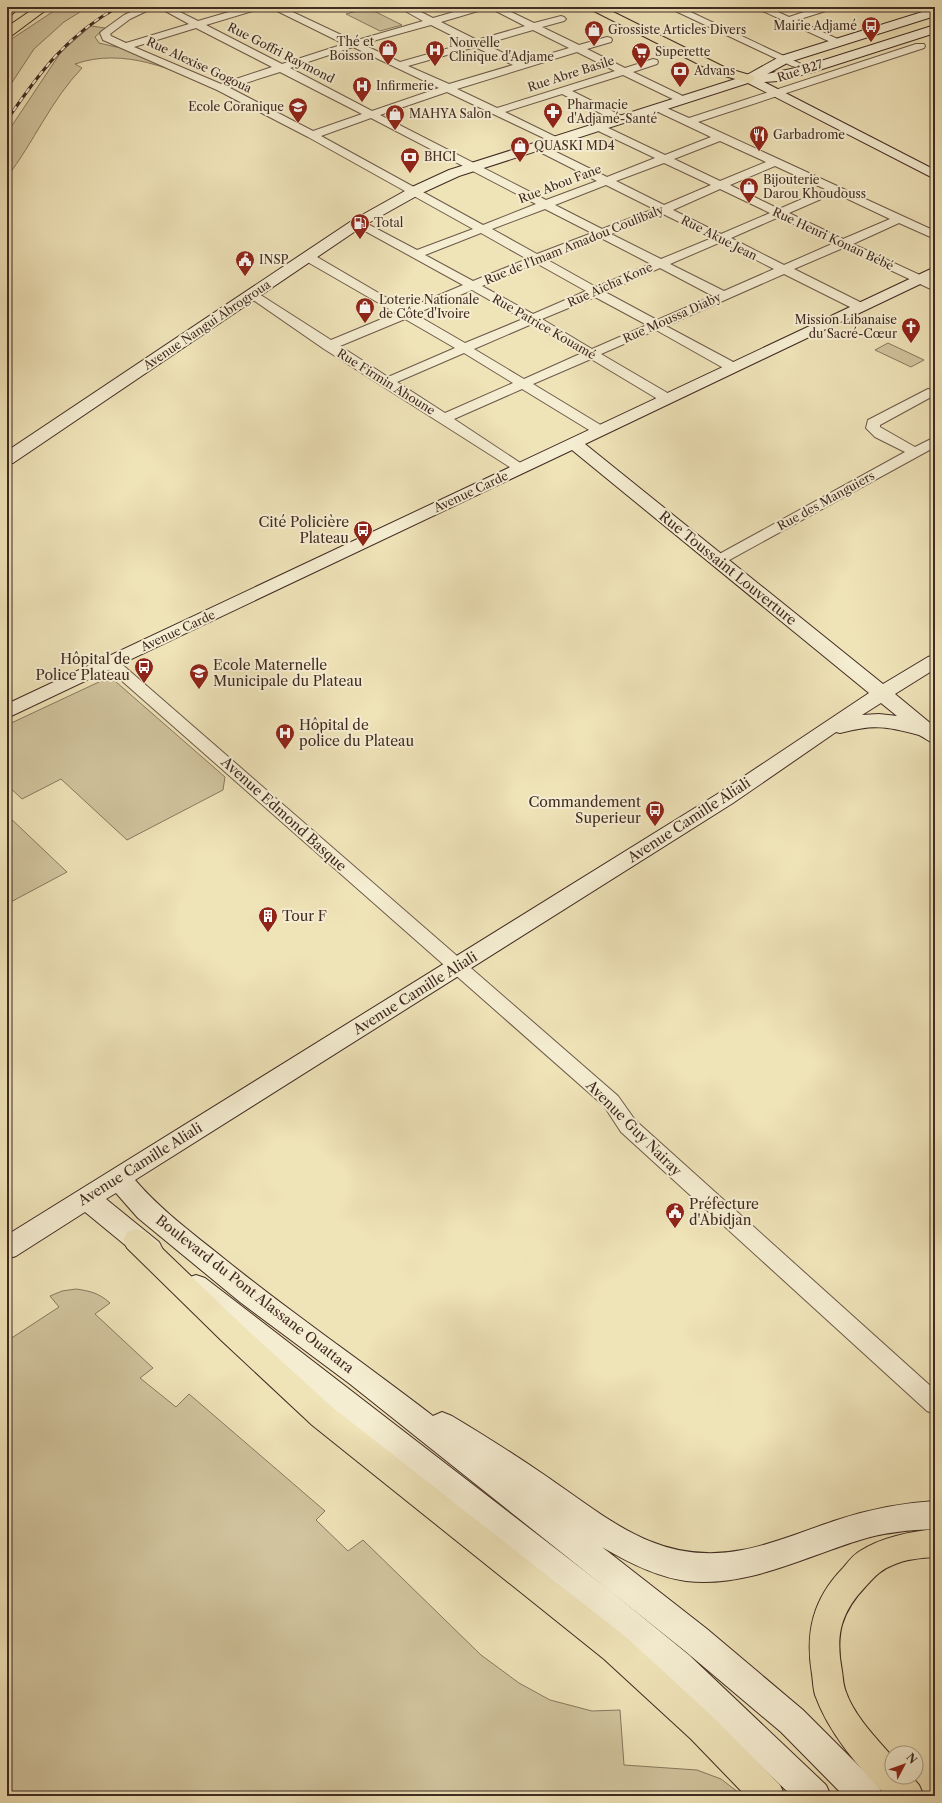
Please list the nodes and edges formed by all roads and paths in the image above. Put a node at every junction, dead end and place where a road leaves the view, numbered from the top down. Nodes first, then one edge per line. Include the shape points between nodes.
1 (14, 7) edge
2 (44, 7) edge
3 (150, 7) edge
4 (163, 7) edge
5 (256, 7) edge
6 (274, 7) edge
7 (404, 7) edge
8 (482, 7) edge
9 (493, 7) edge
10 (594, 7) edge
11 (618, 7) edge
12 (672, 7) edge
13 (759, 7) edge
14 (829, 7) edge
15 (7, 12) edge
16 (935, 12) edge
17 (561, 19) dead end
18 (788, 20) junction
19 (432, 22) junction
20 (196, 24) junction
21 (533, 27) junction
22 (935, 29) edge
23 (7, 33) edge
24 (607, 40) dead end
25 (838, 42) junction
26 (353, 44) junction
27 (475, 44) junction
28 (126, 46) junction
29 (920, 46) dead end
30 (577, 48) junction
31 (785, 59) junction
32 (653, 62) dead end
33 (796, 64) dead end
34 (399, 65) junction
35 (520, 65) junction
36 (281, 67) junction
37 (623, 71) junction
38 (749, 79) junction
39 (221, 88) junction
40 (448, 88) junction
41 (563, 90) junction
42 (777, 92) junction
43 (683, 100) junction
44 (658, 108) junction
45 (497, 111) junction
46 (372, 113) junction
47 (620, 119) junction
48 (688, 122) junction
49 (596, 126) junction
50 (312, 135) junction
51 (718, 138) junction
52 (554, 140) junction
53 (536, 146) junction
54 (662, 158) junction
55 (774, 162) junction
56 (472, 166) junction
57 (935, 175) edge
58 (605, 180) junction
59 (720, 185) junction
60 (835, 189) junction
61 (415, 191) junction
62 (545, 203) junction
63 (662, 210) junction
64 (780, 214) junction
65 (899, 218) junction
66 (358, 223) junction
67 (482, 228) junction
68 (601, 233) junction
69 (935, 235) edge
70 (720, 238) junction
71 (842, 243) junction
72 (415, 255) junction
73 (308, 257) junction
74 (536, 258) junction
75 (661, 263) junction
76 (782, 270) junction
77 (935, 271) edge
78 (919, 279) junction
79 (472, 286) junction
80 (935, 286) edge
81 (598, 291) junction
82 (252, 296) junction
83 (723, 296) junction
84 (860, 307) junction
85 (405, 314) junction
86 (533, 319) junction
87 (658, 325) junction
88 (329, 346) junction
89 (464, 348) junction
90 (592, 354) junction
91 (732, 367) junction
92 (386, 382) junction
93 (524, 384) junction
94 (928, 393) dead end
95 (666, 398) junction
96 (445, 418) junction
97 (599, 430) junction
98 (935, 442) edge
99 (574, 443) junction
100 (915, 452) junction
101 (7, 458) edge
102 (521, 468) junction
103 (717, 561) junction
104 (935, 661) edge
105 (110, 663) junction
106 (881, 694) junction
107 (7, 712) edge
108 (821, 735) junction
109 (932, 735) edge
110 (456, 967) junction
111 (118, 1178) junction
112 (86, 1198) junction
113 (136, 1240) junction
114 (7, 1248) edge
115 (360, 1375) junction
116 (935, 1404) edge
117 (935, 1515) edge
118 (935, 1543) edge
119 (869, 1783) edge
120 (769, 1796) edge
121 (815, 1796) edge
122 (908, 1796) edge

1 - 15 main road
2 - 23 main road
3 - 28 street, Rue Alexise Gogoua via 127,17 105,32 106,38
4 - 20 street, Rue Goffri Raymond
5 - 20 street
6 - 26 street
7 - 19 street
8 - 19 street
9 - 21 street
10 - 38 main road via 722,71
11 - 38 main road via 737,66
12 - 31 street
13 - 18 street
14 - 18 street
16 - 25 main road, Avenue Nangui Abrogroua
17 - 21 street
18 - 25 street
19 - 26 street
19 - 27 street
20 - 28 street
20 - 36 street, Rue Goffri Raymond
21 - 27 street
21 - 30 street
22 - 38 main road, Avenue Nangui Abrogroua via 809,69 778,77
24 - 30 street
25 - 31 main road, Avenue Nangui Abrogroua
26 - 34 street
26 - 36 street
27 - 34 street
27 - 35 street
28 - 39 street, Rue Alexise Gogoua
29 - 42 street, Rue B27
30 - 35 street
30 - 37 street
31 - 33 street
31 - 38 main road, Avenue Nangui Abrogroua
32 - 37 street, Rue Abre Basile
34 - 40 street
35 - 40 street
36 - 39 street
36 - 46 street, Rue Goffri Raymond
37 - 41 street, Rue Abre Basile
37 - 43 street
38 - 42 main road
38 - 43 main road, Avenue Nangui Abrogroua
39 - 50 street, Rue Alexise Gogoua
40 - 45 street
40 - 46 street
41 - 45 street, Rue Abre Basile
41 - 47 street
42 - 48 street, Rue B27
42 - 57 main road
43 - 44 main road, Avenue Nangui Abrogroua
44 - 47 main road, Avenue Nangui Abrogroua
44 - 48 street
45 - 52 street
46 - 50 street
46 - 56 street, Rue Goffri Raymond
47 - 49 main road, Avenue Nangui Abrogroua
48 - 51 street
49 - 52 main road, Avenue Nangui Abrogroua
49 - 54 street, Rue Henri Konan Bébé
50 - 61 street, Rue Alexise Gogoua
51 - 54 street, Rue Abou Fane
51 - 55 street
52 - 53 main road, Avenue Nangui Abrogroua
53 - 56 main road, Avenue Nangui Abrogroua
53 - 58 street, Rue Akue Jean
54 - 58 street, Rue Abou Fane
54 - 59 street, Rue Henri Konan Bébé
55 - 59 street, Rue de l'Imam Amadou Coulibaly
55 - 60 street
56 - 61 main road, Avenue Nangui Abrogroua
56 - 62 street, Rue Goffri Raymond
58 - 62 street, Rue Abou Fane
58 - 63 street, Rue Akue Jean
59 - 63 street, Rue de l'Imam Amadou Coulibaly
59 - 64 street, Rue Henri Konan Bébé
60 - 64 street, Rue Aicha Kone
60 - 65 street
61 - 66 main road, Avenue Nangui Abrogroua
61 - 67 street, Rue Alexise Gogoua
62 - 67 street, Rue Abou Fane
62 - 68 street, Rue Goffri Raymond
63 - 68 street, Rue de l'Imam Amadou Coulibaly
63 - 70 street, Rue Akue Jean
64 - 70 street, Rue Aicha Kone
64 - 71 street, Rue Henri Konan Bébé
65 - 69 street
65 - 71 street, Rue Moussa Diaby
66 - 72 street, Rue Patrice Kouamé
66 - 73 main road, Avenue Nangui Abrogroua
67 - 72 street, Rue Abou Fane
67 - 74 street, Rue Alexise Gogoua
68 - 74 street, Rue de l'Imam Amadou Coulibaly
68 - 75 street, Rue Goffri Raymond
70 - 75 street, Rue Aicha Kone
70 - 76 street, Rue Akue Jean
71 - 76 street, Rue Moussa Diaby
71 - 78 street, Rue Henri Konan Bébé
72 - 79 street, Rue Patrice Kouamé
73 - 82 main road, Avenue Nangui Abrogroua
73 - 85 street
74 - 79 street, Rue de l'Imam Amadou Coulibaly
74 - 81 street, Rue Alexise Gogoua
75 - 81 street, Rue Aicha Kone
75 - 83 street, Rue Goffri Raymond
76 - 83 street, Rue Moussa Diaby
76 - 84 street, Rue Akue Jean
77 - 78 main road, Avenue Carde
78 - 80 street, Rue Henri Konan Bébé
78 - 84 main road, Avenue Carde
79 - 85 street, Rue de l'Imam Amadou Coulibaly
79 - 86 street, Rue Patrice Kouamé
81 - 86 street, Rue Aicha Kone
81 - 87 street, Rue Alexise Gogoua
82 - 88 street, Rue Firmin Ahoune
82 - 101 main road, Avenue Nangui Abrogroua
83 - 87 street, Rue Moussa Diaby
84 - 91 main road, Avenue Carde
85 - 88 street, Rue de l'Imam Amadou Coulibaly
85 - 89 street
86 - 89 street, Rue Aicha Kone
86 - 90 street, Rue Patrice Kouamé
87 - 90 street, Rue Moussa Diaby
87 - 91 street, Rue Alexise Gogoua
88 - 92 street, Rue Firmin Ahoune
89 - 92 street, Rue Aicha Kone
89 - 93 street
90 - 93 street, Rue Moussa Diaby
90 - 95 street, Rue Patrice Kouamé
91 - 95 main road, Avenue Carde
92 - 96 street, Rue Firmin Ahoune
93 - 96 street, Rue Moussa Diaby
93 - 97 street
94 - 100 street via 873,423 872,428 880,434
95 - 97 main road, Avenue Carde
96 - 102 street, Rue Firmin Ahoune
97 - 99 main road, Avenue Carde
98 - 100 street, Rue des Manguiers
99 - 102 main road, Avenue Carde
99 - 103 main road, Rue Toussaint Louverture
100 - 103 street, Rue des Manguiers
102 - 105 main road, Avenue Carde
103 - 106 main road, Rue Toussaint Louverture
104 - 106 main road, Avenue Camille Aliali
105 - 107 main road, Avenue Carde
105 - 110 street, Avenue Edmond Basque via 251,784
106 - 108 main road, Avenue Camille Aliali
106 - 109 main road
108 - 109 main road, Avenue Camille Aliali via 852,722 871,720 892,720
108 - 110 main road, Avenue Camille Aliali via 707,810
110 - 111 main road, Avenue Camille Aliali
110 - 116 street, Avenue Guy Nairay via 611,1101 628,1126
111 - 112 main road, Avenue Camille Aliali
111 - 115 main road, Boulevard du Pont Alassane Ouattara via 147,1211 249,1294
112 - 113 main road
112 - 114 main road, Avenue Camille Aliali
113 - 120 main road via 322,1416 615,1648 702,1728
113 - 121 main road via 282,1351 678,1666
115 - 117 main road via 486,1451 632,1551 669,1564 707,1569 742,1564 883,1520 921,1514
115 - 119 main road via 696,1640 792,1722
118 - 119 main road via 907,1546 868,1563 847,1583 831,1607 824,1631 822,1654 831,1695 852,1732
119 - 122 main road

